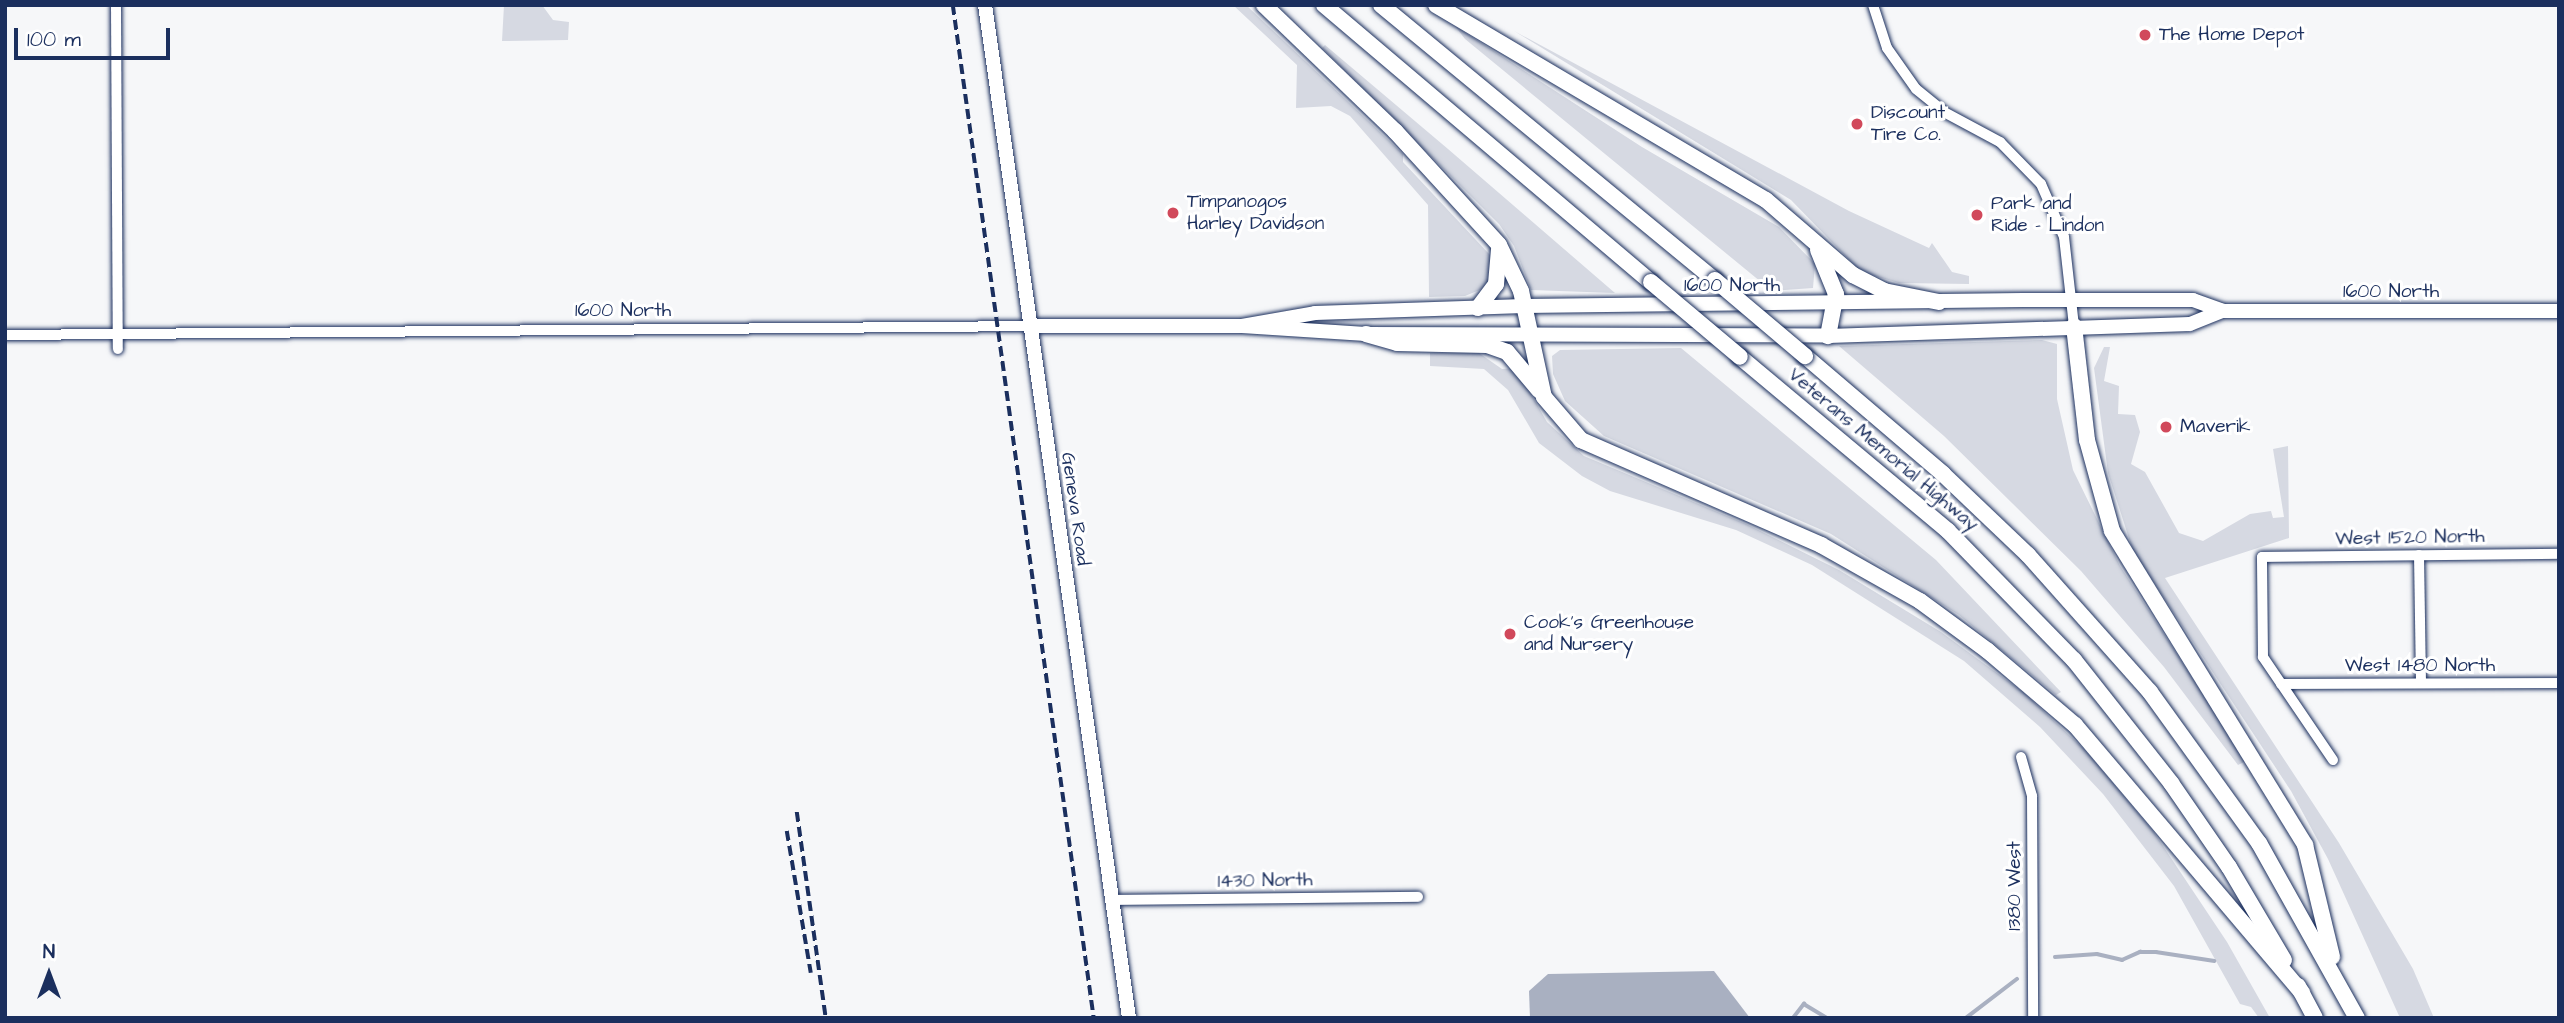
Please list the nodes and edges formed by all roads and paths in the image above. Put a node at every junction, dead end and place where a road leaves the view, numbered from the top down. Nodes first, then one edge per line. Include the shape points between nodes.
1 (116, 5) edge
2 (985, 5) edge
3 (1264, 5) edge
4 (1324, 5) edge
5 (1381, 5) edge
6 (1436, 5) edge
7 (1874, 5) edge
8 (1807, 233) junction
9 (1499, 245) junction
10 (2072, 300) junction
11 (1939, 302) junction
12 (1834, 304) junction
13 (1524, 306) junction
14 (1478, 308) junction
15 (2223, 311) junction
16 (2559, 311) edge
17 (1029, 326) junction
18 (1242, 326) junction
19 (2074, 326) junction
20 (120, 334) junction
21 (1366, 334) junction
22 (5, 335) edge
23 (1529, 335) junction
24 (1828, 336) junction
25 (118, 349) dead end
26 (1544, 397) junction
27 (2559, 554) edge
28 (2419, 555) junction
29 (2421, 683) junction
30 (2559, 683) edge
31 (2281, 684) junction
32 (2021, 757) dead end
33 (2333, 760) dead end
34 (1418, 897) dead end
35 (1112, 900) junction
36 (2338, 980) junction
37 (2302, 993) junction
38 (1129, 1018) edge
39 (2033, 1018) edge
40 (2315, 1018) edge
41 (2357, 1018) edge

1 - 20 street
2 - 17 main road, Geneva Road
3 - 9 highway via 1395,131
4 - 37 highway, Veterans Memorial Highway, bridge via 1948,531 2074,660 2204,830
5 - 36 highway, Veterans Memorial Highway, bridge via 1715,280 1976,505 2101,634 2221,788 2279,876
6 - 8 highway via 1766,200
7 - 10 street via 1888,48 1916,89 1944,112 2000,142 2041,184 2064,237
8 - 11 highway via 1868,284
8 - 12 highway via 1834,281
9 - 13 highway via 1516,276
9 - 14 highway via 1496,284
10 - 11 main road, 1600 North
10 - 15 main road, 1600 North via 2193,300
10 - 19 street
11 - 12 main road, 1600 North
12 - 13 main road, 1600 North
12 - 24 highway
13 - 14 main road, 1600 North
13 - 23 highway
14 - 18 main road, 1600 North via 1315,313
15 - 16 main road, 1600 North
15 - 19 main road, 1600 North via 2190,324
17 - 18 main road, 1600 North
17 - 20 street, 1600 North
17 - 35 main road, Geneva Road
18 - 21 main road, 1600 North
19 - 24 main road, 1600 North
19 - 36 highway via 2087,440 2112,531 2305,845
20 - 22 street, 1600 North
20 - 25 street
21 - 23 main road, 1600 North
21 - 26 highway via 1397,342 1487,345 1507,352
23 - 24 main road, 1600 North
23 - 26 highway
26 - 37 highway via 1581,440 1821,545 1920,601 1988,651 2075,725
27 - 28 street, West 1520 North
28 - 29 street
28 - 31 street, West 1520 North via 2262,557 2263,657
29 - 30 street, West 1480 North
29 - 31 street, West 1480 North
31 - 33 street
32 - 39 street, 1380 West via 2032,796
34 - 35 street, 1430 North
35 - 38 main road, Geneva Road
36 - 41 highway, Veterans Memorial Highway
37 - 40 highway, Veterans Memorial Highway

